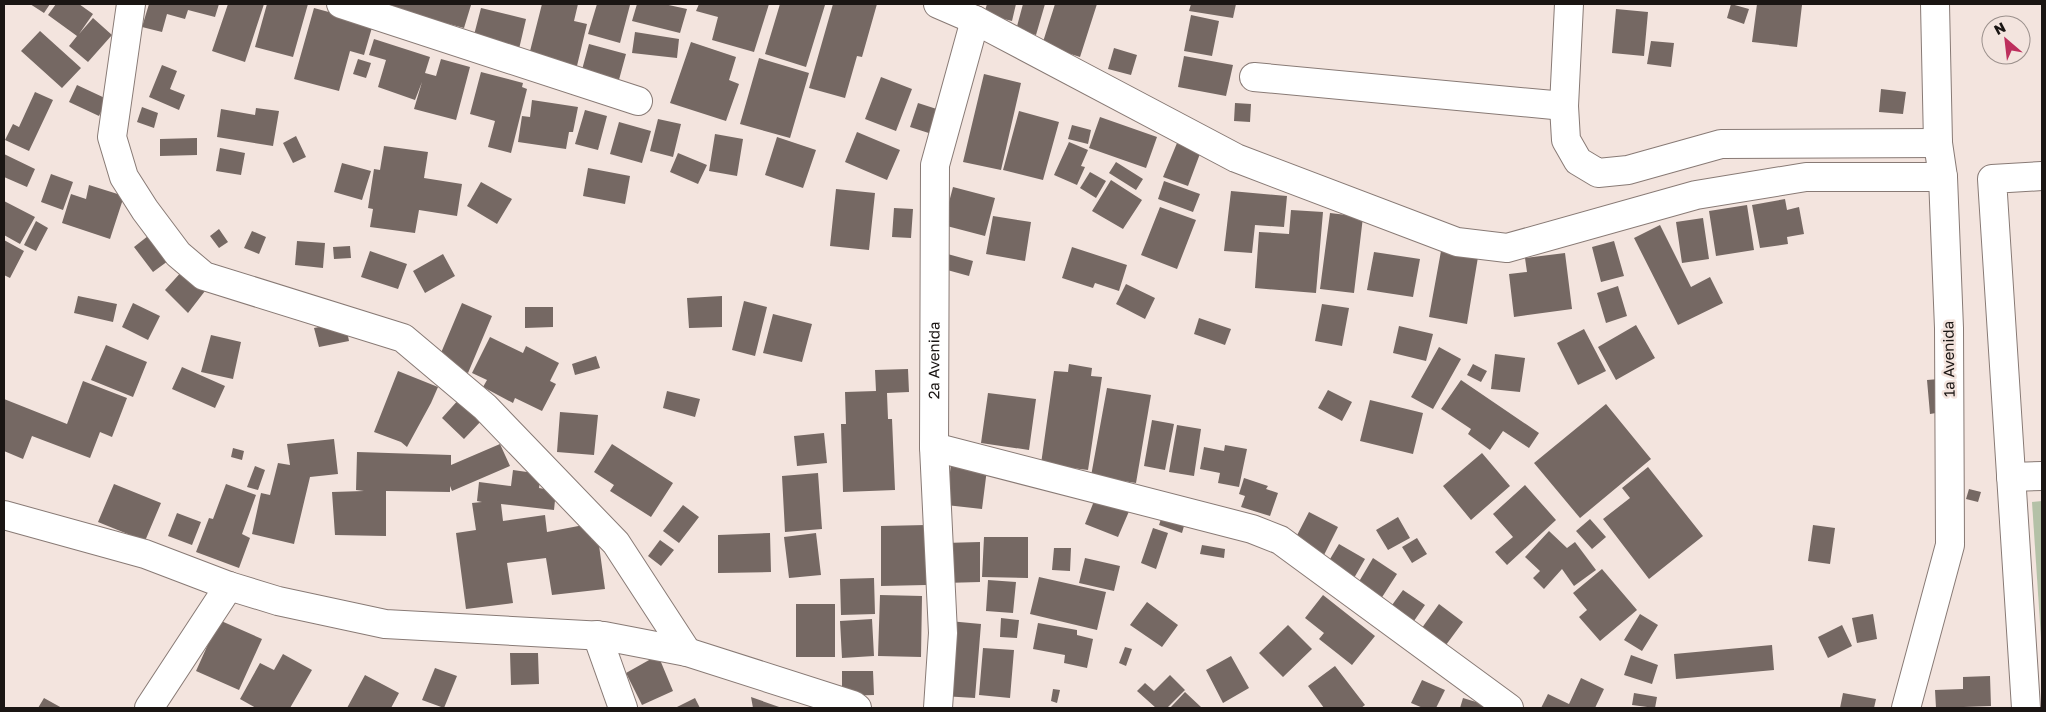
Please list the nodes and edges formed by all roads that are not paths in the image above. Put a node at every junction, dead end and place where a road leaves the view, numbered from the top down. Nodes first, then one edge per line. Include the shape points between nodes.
1 (131, 4) edge
2 (341, 4) edge
3 (938, 4) edge
4 (1569, 4) edge
5 (1934, 4) edge
6 (975, 20) junction
7 (1254, 77) dead end
8 (638, 101) dead end
9 (1564, 106) junction
10 (1938, 144) junction
11 (2042, 176) edge
12 (1943, 177) junction
13 (934, 447) junction
14 (2042, 476) edge
15 (2011, 477) junction
16 (4, 515) edge
17 (229, 586) junction
18 (597, 636) junction
19 (688, 652) junction
20 (149, 708) edge
21 (623, 708) edge
22 (857, 708) edge
23 (938, 708) edge
24 (1509, 708) edge
25 (1906, 708) edge
26 (2026, 708) edge

1 - 19 street via 112,136 124,178 178,254 204,276 402,338 485,407 616,542
2 - 8 street
3 - 6 street
4 - 9 street
5 - 10 street, 1a Avenida
6 - 12 street via 1236,158 1457,242 1506,248 1696,195 1806,177
6 - 13 street, 2a Avenida via 934,165
7 - 9 street
9 - 10 street via 1566,140 1578,161 1598,173 1628,170 1721,144
10 - 12 street, 1a Avenida
11 - 15 street via 1992,179
12 - 25 street, 1a Avenida via 1949,328 1950,545
13 - 23 street, 2a Avenida via 943,633
13 - 24 street via 1252,529 1280,540
14 - 15 street
15 - 26 street
16 - 17 street via 145,554
17 - 18 street via 278,601 385,624
17 - 20 street
18 - 19 street
18 - 21 street
19 - 22 street

